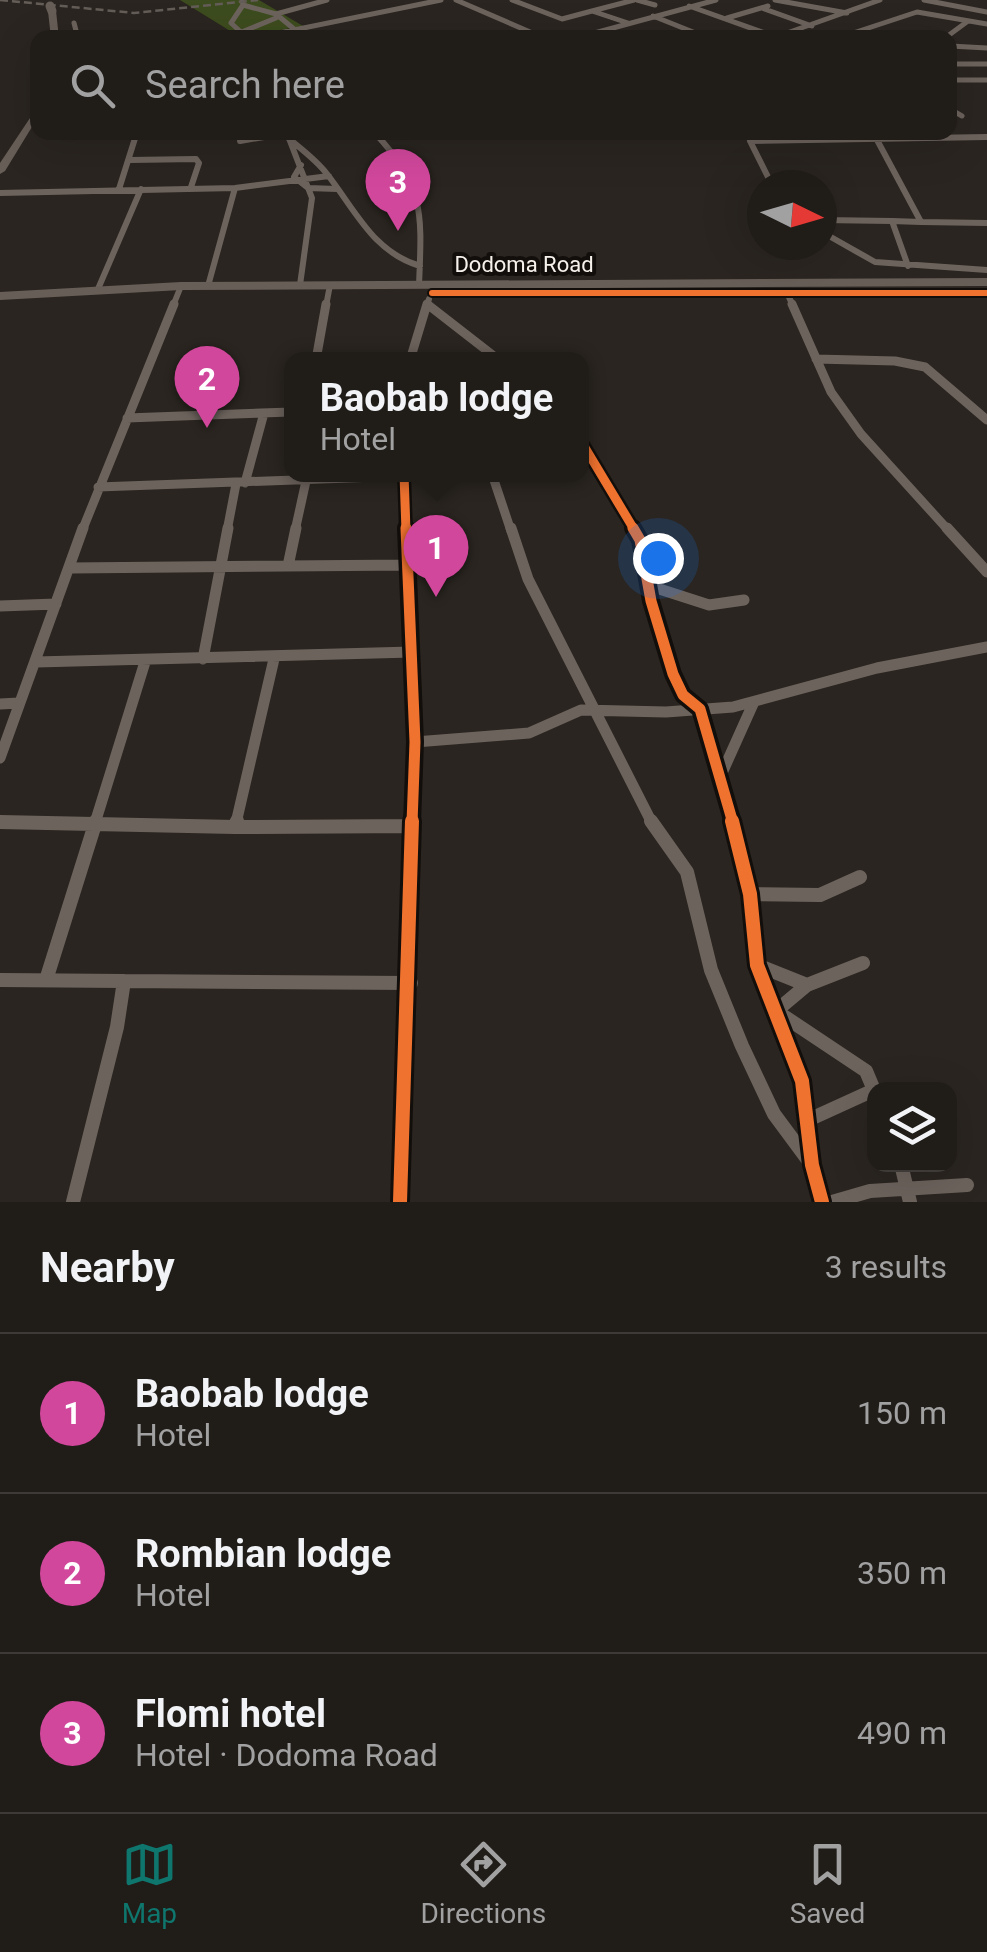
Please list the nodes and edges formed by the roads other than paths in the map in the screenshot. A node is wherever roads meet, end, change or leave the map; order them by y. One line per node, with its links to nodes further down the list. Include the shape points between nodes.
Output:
1 (326, 0): 21 (street)
2 (441, 0): 34 (street)
3 (456, 0): 14 (street)
4 (480, 0): 14 (street)
5 (512, 0): 18 (street, via 562,19)
6 (610, 0): 13 (street)
7 (636, 0): 13 (street); 15 (street)
8 (716, 0): 16 (street)
9 (774, 0): 17 (street); 20 (street)
10 (878, 0): 20 (street)
11 (924, 0): 19 (street)
12 (243, 2): 21 (street); 31 (street, via 231,20)
13 (618, 3): 18 (street)
14 (465, 4): 35 (street)
15 (654, 5)
16 (690, 6): 22 (street); 23 (street)
17 (762, 8): 23 (street); 29 (street)
18 (592, 11): 26 (street)
19 (987, 12)
20 (849, 14): 29 (street)
21 (276, 16): 28 (street); 34 (street)
22 (652, 16): 26 (street); 37 (street)
23 (726, 19): 38 (street)
24 (968, 21): 27 (street); 40 (street, via 917,12); 41 (street)
25 (74, 23): 30 (street)
26 (628, 24): 36 (street)
27 (987, 24)
28 (261, 25): 32 (street); 33 (street)
29 (813, 26): 39 (street)
30 (76, 30)
31 (238, 30)
32 (246, 30)
33 (262, 30)
34 (294, 30)
35 (525, 30)
36 (606, 30)
37 (688, 30)
38 (756, 30)
39 (799, 30)
40 (864, 30)
41 (956, 30)
42 (957, 46): 43 (street)
43 (987, 48)
44 (957, 64): 45 (street)
45 (987, 64)
46 (957, 80): 47 (street)
47 (987, 80)
48 (957, 111): 49 (street)
49 (962, 116)
50 (30, 123): 52 (highway)
51 (30, 131): 52 (street)
52 (25, 132): 66 (highway)
53 (957, 137): 54 (street)
54 (987, 137)
55 (135, 140): 64 (street)
56 (248, 140): 62 (street)
57 (288, 140): 65 (street)
58 (290, 140): 68 (street)
59 (381, 140): 83 (street, via 419,187)
60 (792, 140): 63 (street)
61 (877, 140): 80 (street)
62 (240, 141)
63 (750, 141): 67 (street)
64 (130, 160): 71 (street, via 196,159); 73 (street)
65 (300, 165): 69 (street); 70 (street)
66 (0, 170)
67 (764, 170)
68 (329, 176): 69 (street); 75 (street)
69 (306, 178): 70 (street); 76 (street)
70 (296, 181): 72 (street); 76 (street)
71 (192, 187): 72 (street); 74 (street)
72 (235, 188): 91 (street)
73 (119, 189): 74 (street); 77 (street)
74 (141, 189): 92 (street)
75 (336, 189): 76 (street); 83 (street, via 395,258)
76 (310, 190): 88 (street)
77 (0, 192)
78 (837, 220): 79 (street)
79 (892, 221): 80 (street); 84 (street)
80 (922, 222): 81 (street)
81 (987, 223)
82 (837, 240): 84 (street, via 876,262)
83 (420, 266): 87 (street)
84 (908, 266): 85 (street)
85 (987, 270)
86 (987, 282): 93 (highway, Dodoma Road)
87 (419, 284): 89 (highway, Dodoma Road); 93 (highway, Dodoma Road)
88 (300, 285): 89 (highway, Dodoma Road); 91 (highway, Dodoma Road)
89 (330, 285): 99 (street)
90 (182, 286): 91 (highway, Dodoma Road); 92 (highway, Dodoma Road); 106 (street)
91 (208, 286)
92 (98, 289): 94 (highway, Dodoma Road)
93 (434, 289): 96 (street); 97 (street)
94 (0, 293)
95 (987, 294): 96 (street)
96 (788, 295): 103 (street)
97 (427, 304): 98 (street); 100 (street)
98 (483, 346): 101 (street); 102 (street)
99 (317, 352)
100 (412, 352)
101 (485, 352)
102 (490, 352)
103 (816, 359): 107 (street, via 912,362); 119 (street, via 862,434)
104 (284, 412): 105 (street)
105 (264, 413): 106 (street); 113 (street)
106 (127, 418): 114 (street)
107 (987, 420)
108 (589, 454): 120 (street, via 636,529)
109 (284, 482): 113 (street)
110 (306, 482): 116 (street)
111 (404, 482): 115 (street)
112 (495, 482): 133 (street, via 528,579)
113 (241, 483): 114 (street); 118 (street)
114 (98, 488): 117 (street)
115 (409, 565): 116 (street); 125 (street)
116 (288, 566): 118 (street)
117 (70, 568): 118 (street); 122 (street)
118 (222, 568): 126 (street)
119 (987, 572)
120 (650, 586): 121 (street, via 709,605); 134 (street, via 676,682)
121 (744, 600)
122 (56, 604): 123 (street); 128 (street)
123 (0, 606)
124 (987, 646): 132 (street, via 877,668)
125 (412, 652): 127 (street); 135 (street)
126 (203, 659): 127 (street); 129 (street)
127 (274, 660): 141 (street)
128 (36, 662): 129 (street); 130 (street)
129 (145, 662): 139 (street)
130 (19, 703): 131 (street); 136 (street)
131 (0, 704)
132 (753, 704): 134 (street); 137 (street)
133 (592, 710): 134 (street); 135 (street, via 530,732); 155 (street, via 661,840 686,872 711,970 742,1046 774,1114)
134 (700, 710): 137 (street)
135 (415, 742): 140 (street)
136 (0, 758)
137 (722, 774): 143 (street)
138 (0, 822): 139 (street)
139 (94, 826): 141 (street); 147 (street)
140 (412, 826): 141 (street); 149 (street)
141 (235, 827)
142 (860, 877): 143 (street, via 820,895)
143 (750, 894): 145 (street)
144 (863, 963): 150 (street)
145 (757, 965): 150 (street); 151 (street)
146 (0, 980): 147 (street)
147 (46, 980): 148 (street)
148 (124, 980): 149 (street); 158 (street)
149 (410, 983): 159 (street)
150 (807, 985): 151 (street)
151 (776, 1011): 152 (street, via 866,1071); 154 (street, via 802,1081)
152 (871, 1082)
153 (867, 1093): 154 (street)
154 (806, 1122): 155 (street)
155 (812, 1165): 160 (street)
156 (968, 1185): 157 (street)
157 (908, 1195): 161 (street)
158 (73, 1202)
159 (400, 1202)
160 (822, 1202)
161 (832, 1202)

